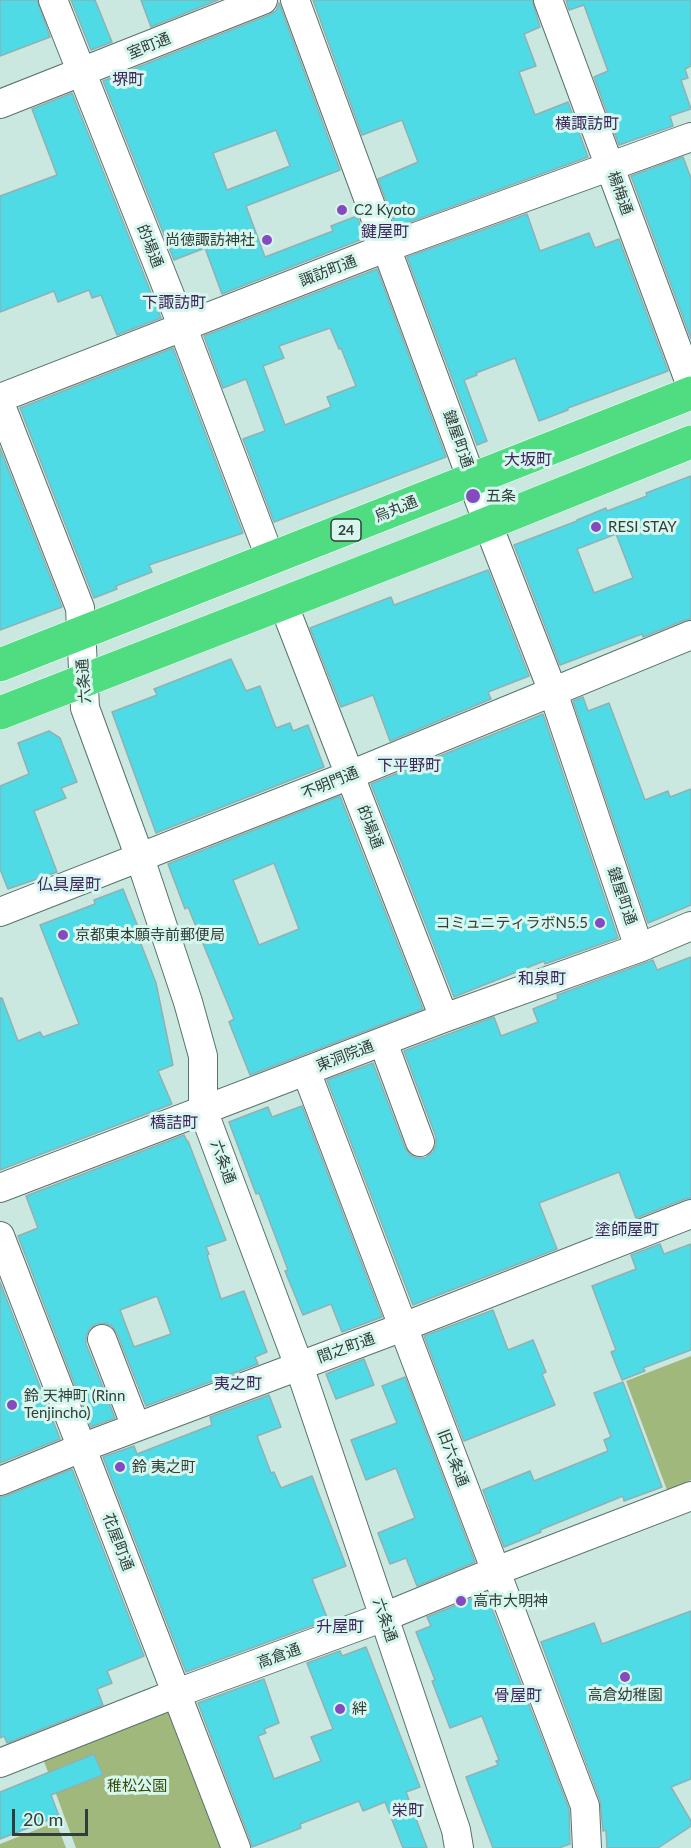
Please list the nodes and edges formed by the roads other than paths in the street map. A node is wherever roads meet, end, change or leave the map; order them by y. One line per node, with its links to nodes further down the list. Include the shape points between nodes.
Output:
1 (53, 0): 5 (street, 的場通)
2 (263, 0): 5 (street, 室町通)
3 (295, 0): 9 (street, 鍵屋町通)
4 (548, 0): 8 (street, 楊梅通)
5 (81, 74): 6 (street, 室町通); 10 (street, 的場通)
6 (0, 104)
7 (691, 137): 8 (street, 諏訪町通)
8 (610, 166): 9 (street, 諏訪町通); 11 (street, 楊梅通)
9 (388, 247): 10 (street, 諏訪町通); 16 (street, 鍵屋町通)
10 (183, 328): 13 (street, 諏訪町通); 18 (street, 的場通)
11 (691, 386)
12 (691, 393): 16 (highway, 烏丸通 / 24)
13 (0, 398)
14 (0, 403): 20 (street, 六条通, via 80,608)
15 (691, 442): 17 (highway)
16 (472, 479): 17 (street, 鍵屋町通); 18 (highway, 烏丸通 / 24)
17 (488, 523): 19 (highway); 24 (street, 鍵屋町通)
18 (271, 560): 20 (highway, 烏丸通 / 24)
19 (283, 603): 23 (highway); 26 (street, 的場通)
20 (81, 634): 22 (highway, 烏丸通 / 24); 23 (street, 六条通)
21 (691, 635): 24 (street, 不明門通)
22 (0, 665)
23 (84, 681): 25 (highway); 27 (street, 六条通, via 85,708)
24 (553, 692): 26 (street, 不明門通); 30 (street, 鍵屋町通)
25 (0, 713)
26 (350, 775): 27 (street, 不明門通); 31 (street, 的場通)
27 (140, 858): 28 (street, 不明門通); 34 (street, 六条通, via 203,1056)
28 (0, 912)
29 (691, 926): 30 (street, 東洞院通)
30 (639, 948): 31 (street, 東洞院通)
31 (444, 1018): 32 (street, 東洞院通)
32 (383, 1042): 33 (street, 東洞院通); 35 (street)
33 (306, 1071): 34 (street, 東洞院通); 39 (street, 旧六条通)
34 (203, 1110): 36 (street, 東洞院通); 41 (street, 六条通)
35 (420, 1142)
36 (0, 1188)
37 (691, 1214): 39 (street, 間之町通)
38 (0, 1236): 43 (street, 花屋町通)
39 (403, 1327): 41 (street, 間之町通); 46 (street, 旧六条通)
40 (102, 1339): 42 (street)
41 (298, 1366): 42 (street, 間之町通); 47 (street, 六条通)
42 (136, 1427): 43 (street, 間之町通)
43 (81, 1448): 44 (street, 間之町通); 48 (street, 花屋町通)
44 (0, 1480)
45 (691, 1496): 46 (street, 高倉通)
46 (496, 1571): 47 (street, 高倉通); 52 (street, 旧六条通, via 585,1806)
47 (384, 1617): 48 (street, 高倉通); 51 (street, 六条通)
48 (177, 1693): 49 (street, 高倉通); 50 (street, 花屋町通)
49 (0, 1762)
50 (236, 1848)
51 (459, 1848)
52 (587, 1848)

